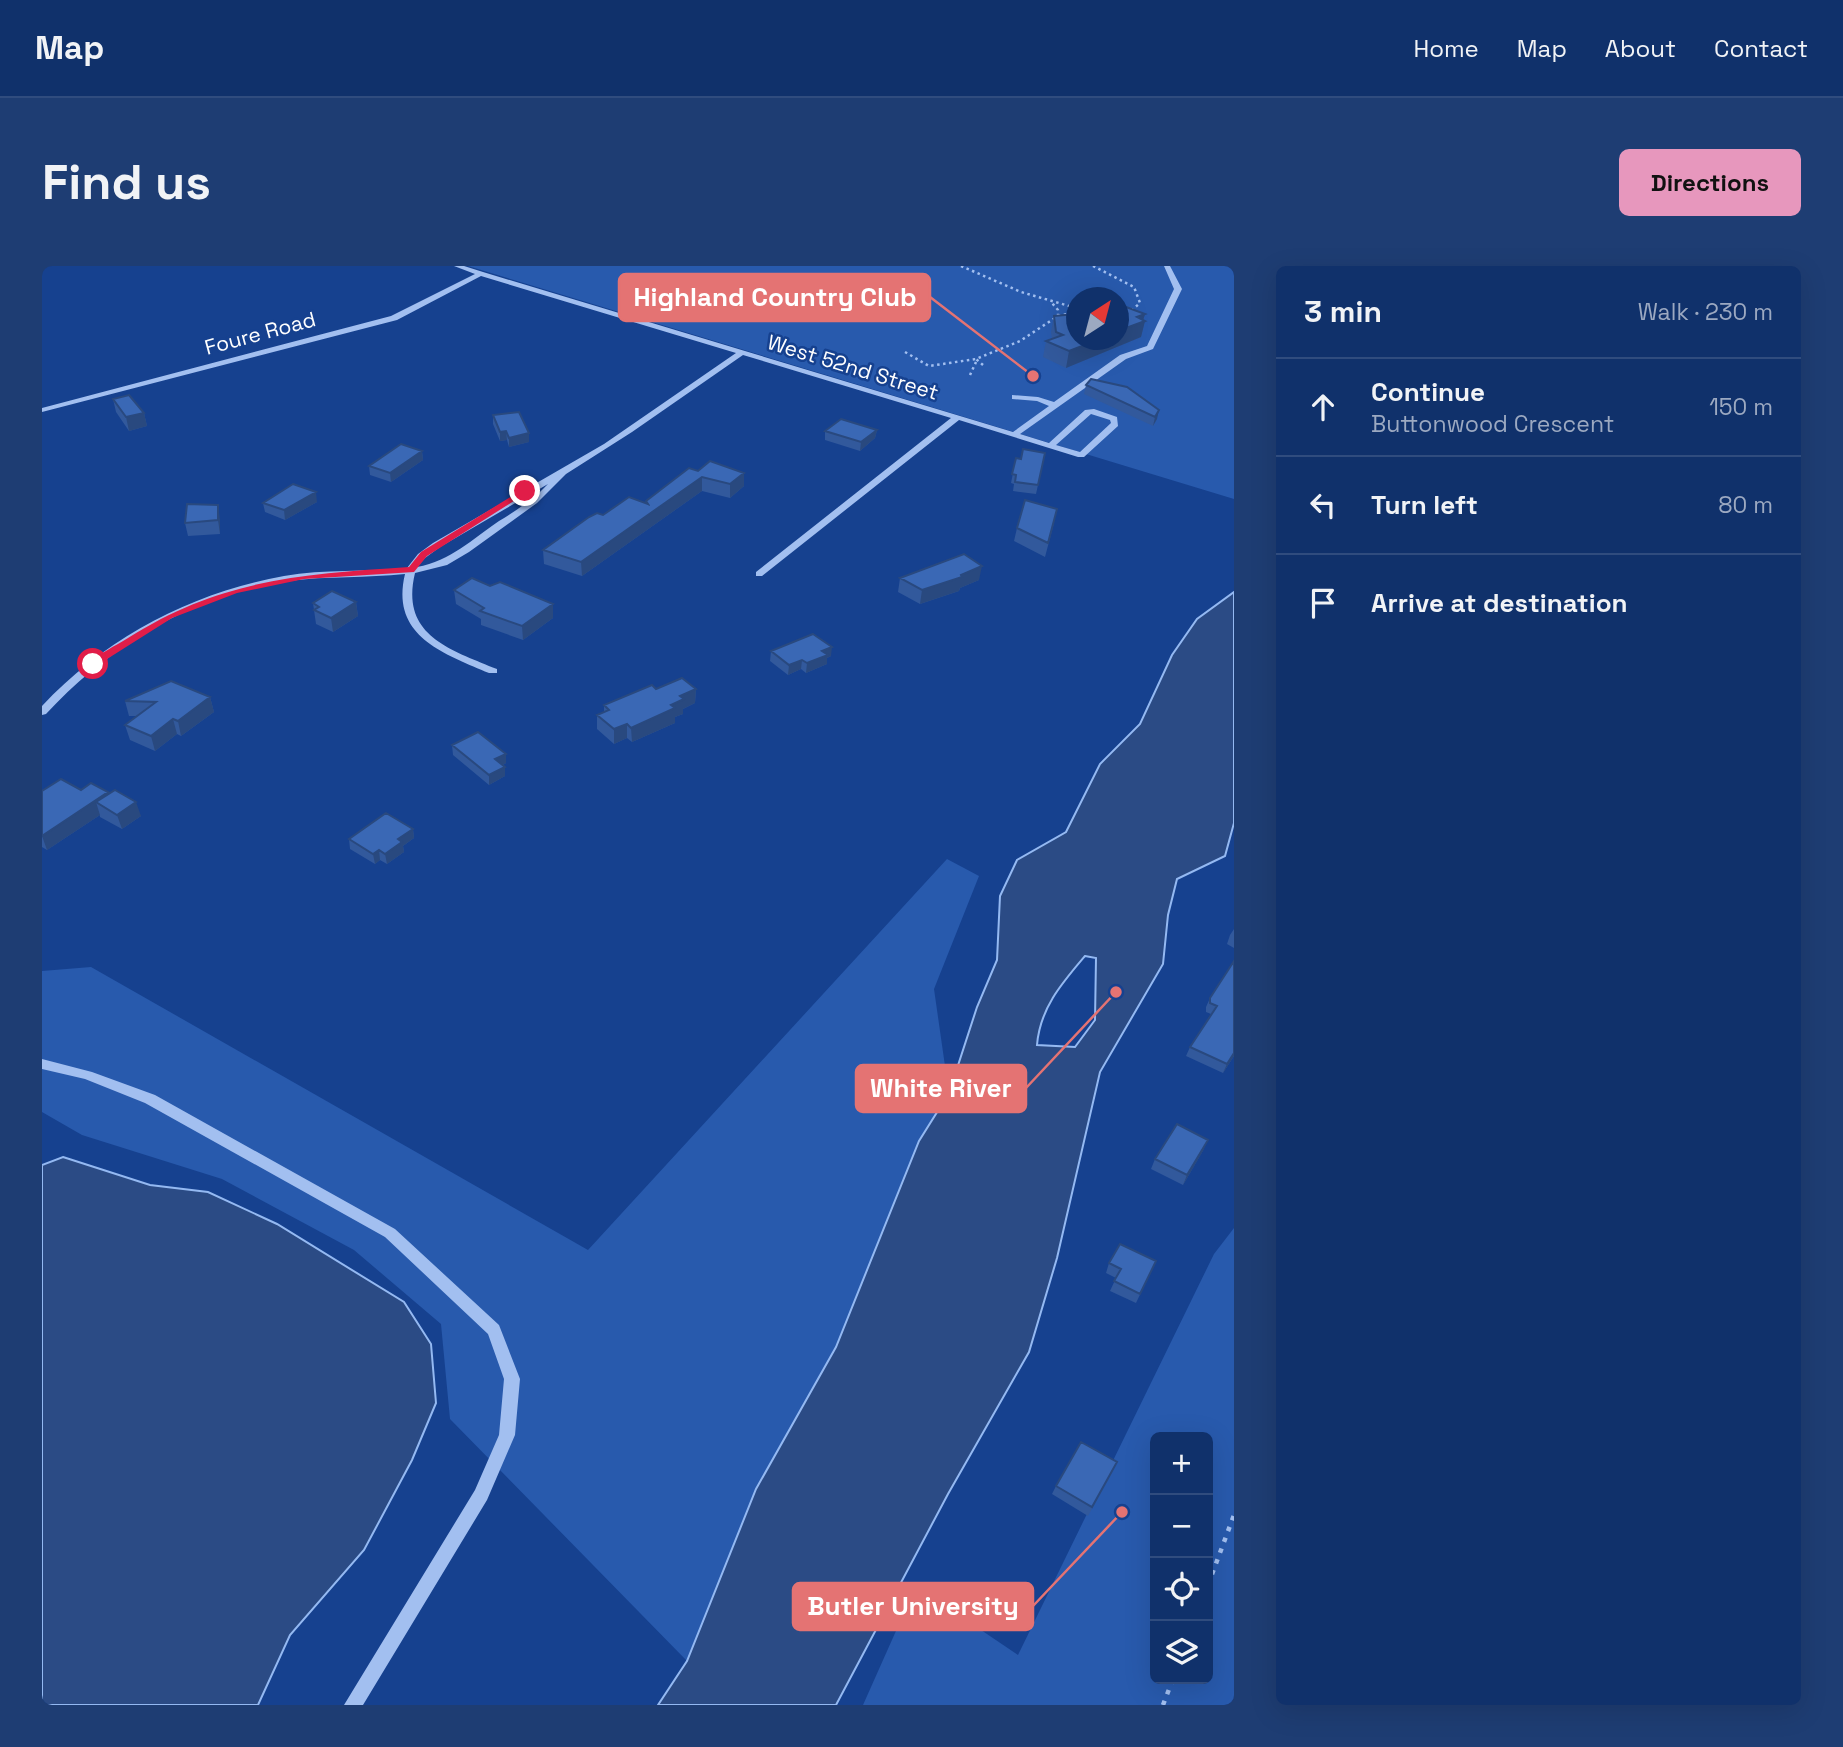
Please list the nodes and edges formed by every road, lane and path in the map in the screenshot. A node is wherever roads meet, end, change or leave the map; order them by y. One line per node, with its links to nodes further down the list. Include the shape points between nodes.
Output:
1 (457, 266): 5 (street, West 52nd Street)
2 (961, 266): 6 (path)
3 (1093, 266): 8 (path, via 1135,287 1140,303)
4 (1167, 266): 19 (street, via 1178,289 1150,347 1123,357)
5 (481, 273): 11 (street, West 52nd Street); 20 (street, Foure Road, via 394,318)
6 (1051, 302): 7 (path); 10 (path)
7 (1066, 307)
8 (1130, 312)
9 (1066, 313): 10 (path)
10 (1058, 316): 13 (path, via 1046,327)
11 (742, 352): 21 (street, West 52nd Street); 24 (street)
12 (905, 352): 13 (path, via 929,366)
13 (976, 361): 14 (path); 15 (path)
14 (983, 365)
15 (970, 375)
16 (1032, 389): 18 (street)
17 (1015, 397): 18 (street)
18 (1038, 399): 19 (street)
19 (1054, 405): 22 (street)
20 (42, 410)
21 (958, 417): 22 (street, West 52nd Street); 26 (street, West 52nd Street)
22 (1015, 434): 23 (street, West 52nd Street)
23 (1051, 445): 23 (street, West 52nd Street, via 1088,412 1114,419 1115,424 1081,455)
24 (562, 473): 25 (street, via 424,554); 25 (street, via 546,494 443,564)
25 (411, 570): 27 (street, via 407,604 416,627 440,648); 28 (street, via 304,576 200,603 102,657)
26 (759, 574)
27 (493, 671)
28 (42, 712)
29 (42, 1064): 33 (street, via 150,1099 390,1233 494,1330 512,1379 507,1435 481,1494)
30 (1234, 1515): 31 (path)
31 (1213, 1572)
32 (1171, 1684): 34 (path)
33 (352, 1705)
34 (1163, 1705)

